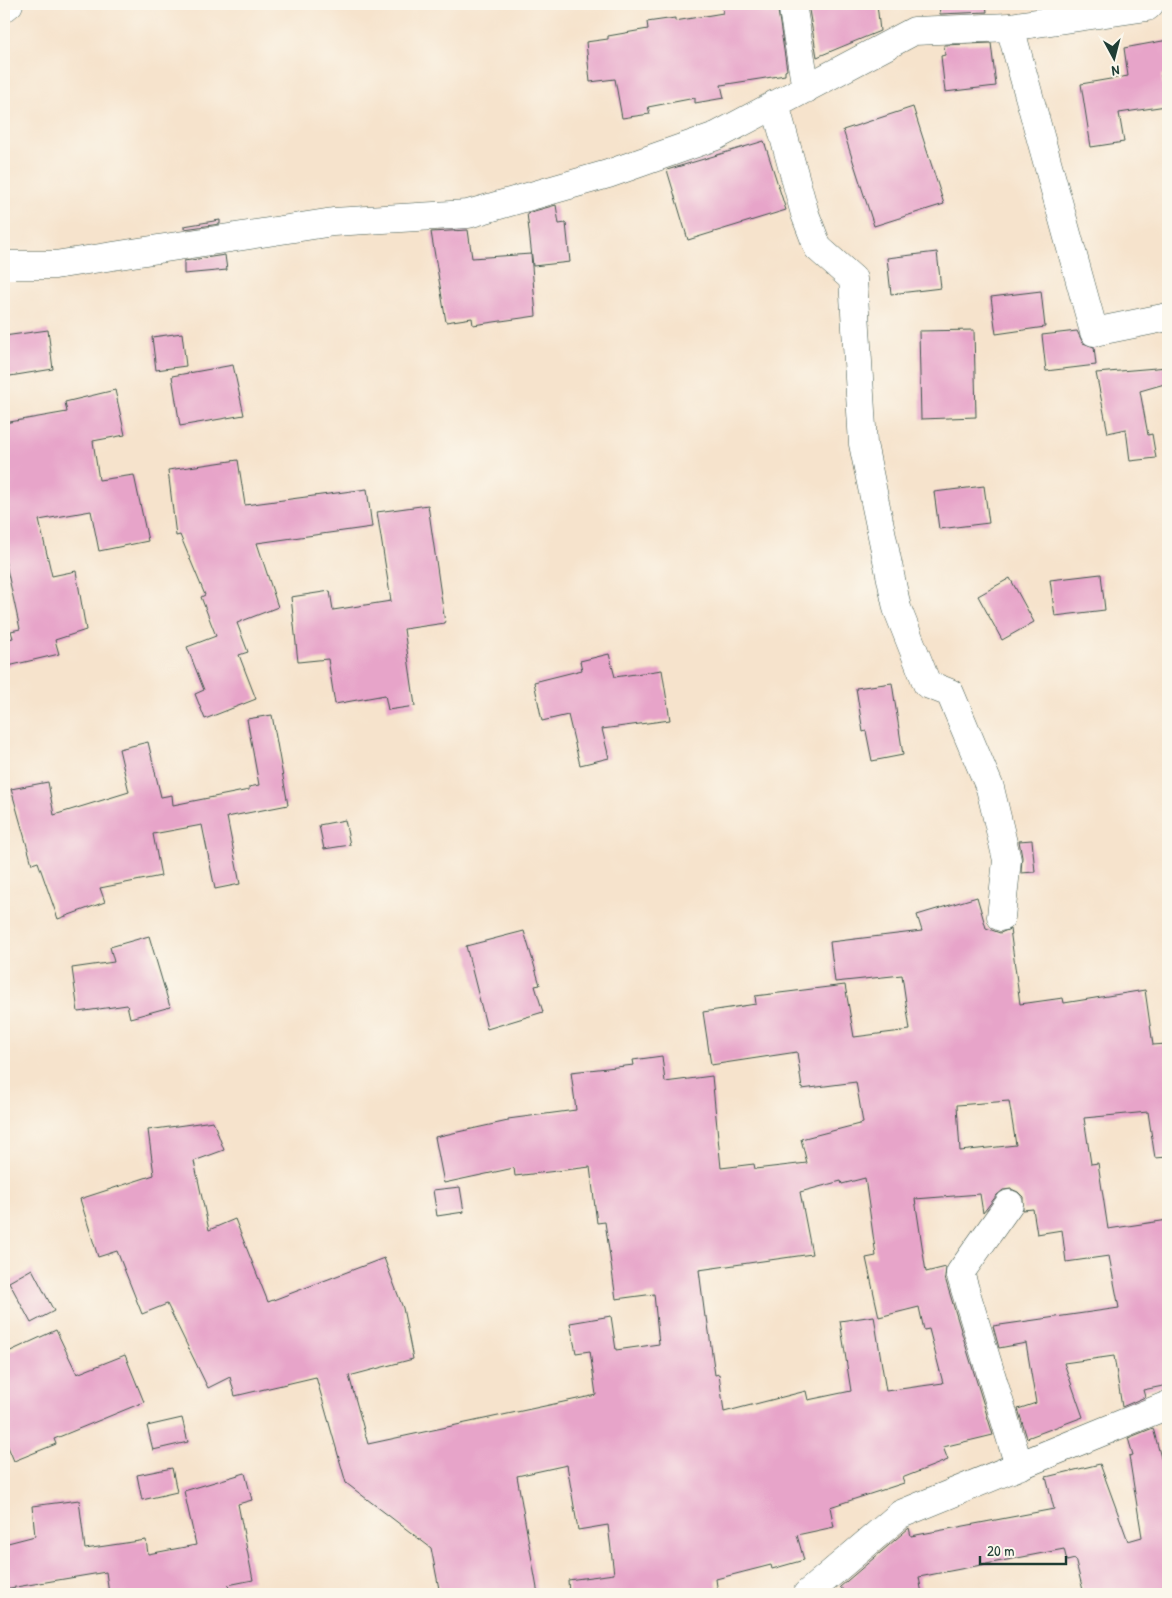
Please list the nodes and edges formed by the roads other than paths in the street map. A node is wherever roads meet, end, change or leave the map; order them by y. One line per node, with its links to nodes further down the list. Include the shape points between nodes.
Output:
1 (9, 4): 4 (street)
2 (792, 4): 6 (street)
3 (1150, 4): 5 (street)
4 (4, 8)
5 (1010, 27): 6 (street, via 914,31); 9 (street, via 1094,332)
6 (806, 89): 7 (street)
7 (776, 104): 8 (street, via 716,136 608,174 468,214 333,222 55,265); 10 (street, via 805,214 818,248 853,280 863,444 897,608 927,684 950,693 990,788 1007,860)
8 (4, 265)
9 (1168, 317)
10 (1002, 917)
11 (1009, 1204): 13 (street, via 960,1273)
12 (1168, 1406): 13 (street)
13 (1019, 1466): 14 (street, via 902,1514)
14 (807, 1594)

